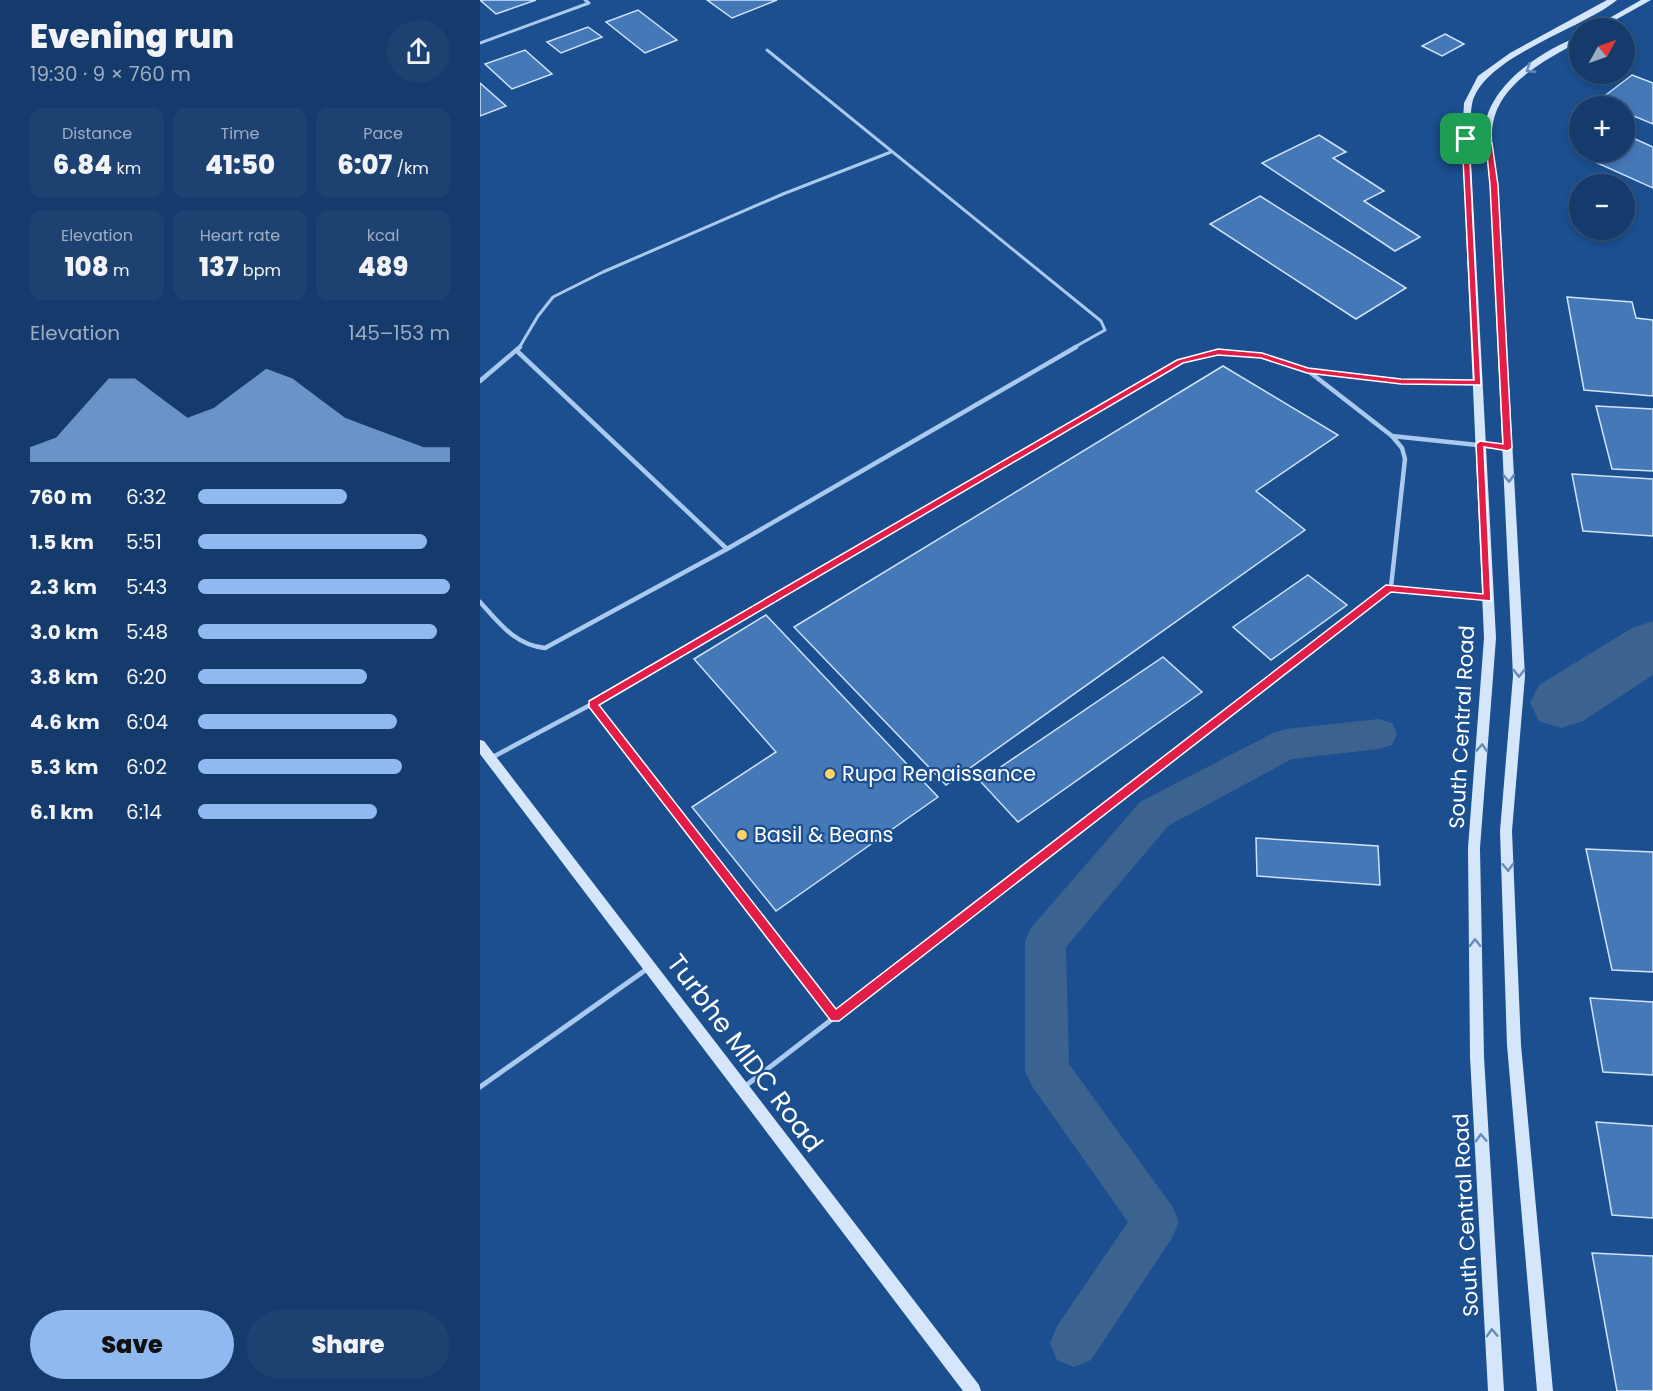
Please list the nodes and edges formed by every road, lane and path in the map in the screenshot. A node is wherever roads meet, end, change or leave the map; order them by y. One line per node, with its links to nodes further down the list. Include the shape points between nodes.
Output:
1 (585, 0): 5 (lane, via 589,3)
2 (1613, 0): 8 (street, South Central Road, via 1513,55 1482,78 1468,103)
3 (1647, 0): 4 (street)
4 (1614, 18)
5 (480, 43)
6 (1569, 45): 9 (street, one-way to 9, via 1515,78 1494,103)
7 (767, 50): 10 (lane)
8 (1466, 139): 9 (street); 14 (street, South Central Road)
9 (1489, 143): 17 (street)
10 (891, 152): 11 (lane, via 577,284 554,297); 18 (lane, via 1101,321 1105,330)
11 (517, 351): 13 (lane); 18 (lane)
12 (1307, 370): 14 (lane, via 1401,381); 15 (lane); 22 (lane, via 1262,356 1218,352 1180,362)
13 (480, 381)
14 (1478, 383): 16 (street, South Central Road)
15 (1392, 436): 16 (lane); 19 (lane, via 1405,459)
16 (1480, 444): 17 (lane); 20 (street, South Central Road)
17 (1508, 448): 31 (street, one-way to 31, via 1519,676 1506,831 1514,1045)
18 (727, 549): 21 (lane, via 545,648 529,646 514,638)
19 (1389, 588): 20 (lane); 26 (lane)
20 (1487, 598): 30 (street, South Central Road, one-way to 20, via 1476,1057 1474,848 1490,638)
21 (480, 602)
22 (592, 704): 24 (lane); 26 (lane)
23 (480, 745): 24 (street, Turbhe MIDC Road)
24 (490, 758): 25 (street, Turbhe MIDC Road)
25 (649, 967): 27 (lane); 28 (street, Turbhe MIDC Road)
26 (835, 1017): 28 (lane)
27 (480, 1087)
28 (742, 1089): 29 (street, Turbhe MIDC Road)
29 (972, 1391)
30 (1496, 1391)
31 (1545, 1391)

